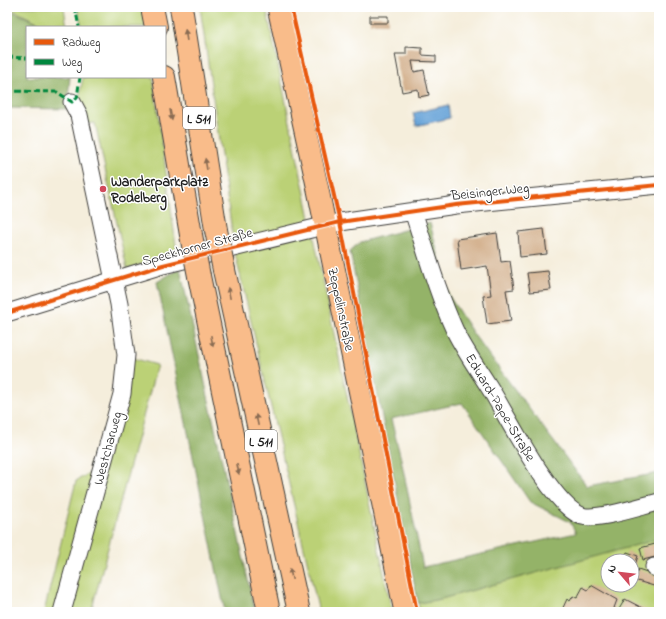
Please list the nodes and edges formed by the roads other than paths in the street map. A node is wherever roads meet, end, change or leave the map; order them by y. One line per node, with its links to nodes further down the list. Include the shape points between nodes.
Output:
1 (152, 7): 4 (highway)
2 (181, 7): 15 (highway, L 511, one-way to 2, bridge, via 216,230)
3 (278, 7): 9 (main road, Zeppelinstraße)
4 (156, 26)
5 (164, 78): 14 (highway, L 511, one-way to 14, bridge, via 198,276)
6 (72, 102): 10 (street, Westcharweg, via 79,115)
7 (659, 185): 8 (street, Beisinger Weg)
8 (413, 211): 9 (street, Beisinger Weg); 12 (street, Eduard-Pape-Straße, via 442,301 456,332 542,475 565,504 574,513 595,517)
9 (325, 225): 10 (street, Speckhorner Straße, via 163,265); 16 (main road, Zeppelinstraße)
10 (113, 281): 11 (street, Speckhorner Straße); 13 (street, Westcharweg, via 126,355 122,394)
11 (7, 314)
12 (659, 502)
13 (62, 612)
14 (270, 612)
15 (299, 612)
16 (405, 612)

